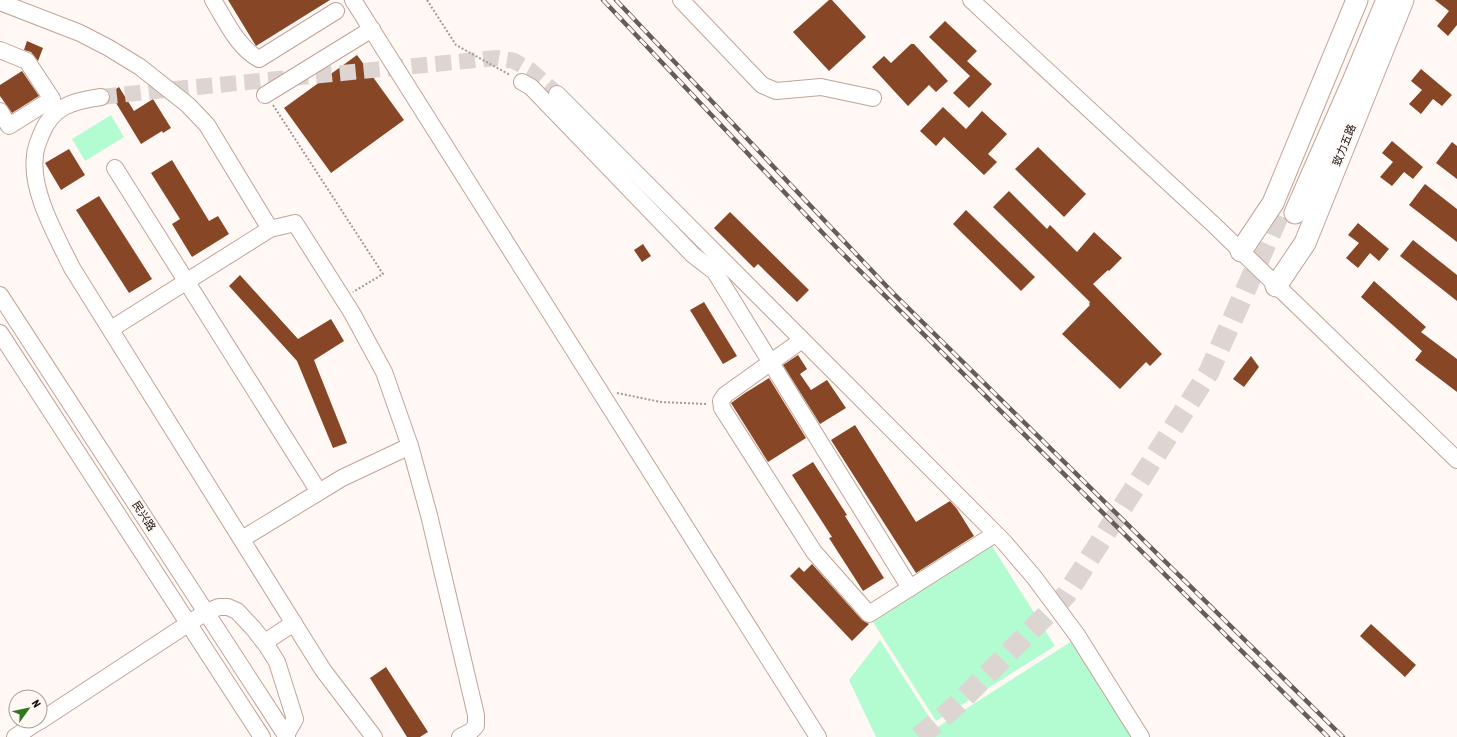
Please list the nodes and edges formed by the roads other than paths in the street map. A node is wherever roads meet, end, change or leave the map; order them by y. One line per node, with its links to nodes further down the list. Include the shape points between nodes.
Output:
1 (212, 0): 10 (street, via 242,47 259,59)
2 (353, 0): 11 (street)
3 (681, 0): 17 (street, via 762,85 776,91 821,87)
4 (971, 0): 22 (street)
5 (1356, 0): 20 (main road, 致力五路)
6 (1372, 0): 20 (main road)
7 (1387, 0): 20 (main road, via 1354,79)
8 (1403, 0): 20 (main road, 致力五路)
9 (0, 2): 21 (street, via 80,33 109,48 140,67 188,105 207,125)
10 (336, 11)
11 (372, 29): 15 (street); 48 (street)
12 (0, 50): 18 (street, via 27,61 52,99 9,126)
13 (522, 82): 23 (street, via 531,87 694,255)
14 (557, 94): 23 (street)
15 (265, 95)
16 (101, 97): 27 (street, via 72,103 59,110 47,122 34,156 34,171 39,196 50,223 72,268)
17 (873, 98)
18 (0, 111)
19 (116, 168): 24 (street)
20 (1291, 212): 22 (main road, 致力五路); 25 (main road, 致力五路, via 1304,243)
21 (270, 229): 24 (street); 31 (street, via 296,223 384,372)
22 (1241, 251): 25 (street)
23 (719, 267): 29 (street); 30 (street)
24 (187, 281): 27 (street); 33 (street)
25 (1276, 286): 32 (street)
26 (0, 296): 37 (street, 民兴路)
27 (111, 329): 35 (street)
28 (0, 333): 39 (street, 民兴路)
29 (802, 340): 30 (street); 34 (street)
30 (772, 363): 36 (street); 36 (street, via 725,396 721,402 722,408 814,552 869,614)
31 (410, 446): 33 (street, via 342,478); 47 (street, via 429,515 476,715 476,726)
32 (1457, 460)
33 (319, 492): 35 (street)
34 (995, 534): 36 (street); 49 (street, via 1034,577 1077,635)
35 (242, 539): 38 (street)
36 (910, 588)
37 (206, 612): 39 (street); 40 (street, via 228,607 237,611); 43 (street, 民兴路)
38 (294, 622): 40 (street); 46 (street, via 323,670)
39 (188, 623): 41 (street); 45 (street, 民兴路)
40 (265, 642): 43 (street, via 277,662 296,719)
41 (48, 716)
42 (28, 729): 44 (street)
43 (286, 736)
44 (15, 737)
45 (262, 737)
46 (374, 737)
47 (460, 737)
48 (818, 737)
49 (1141, 737)

